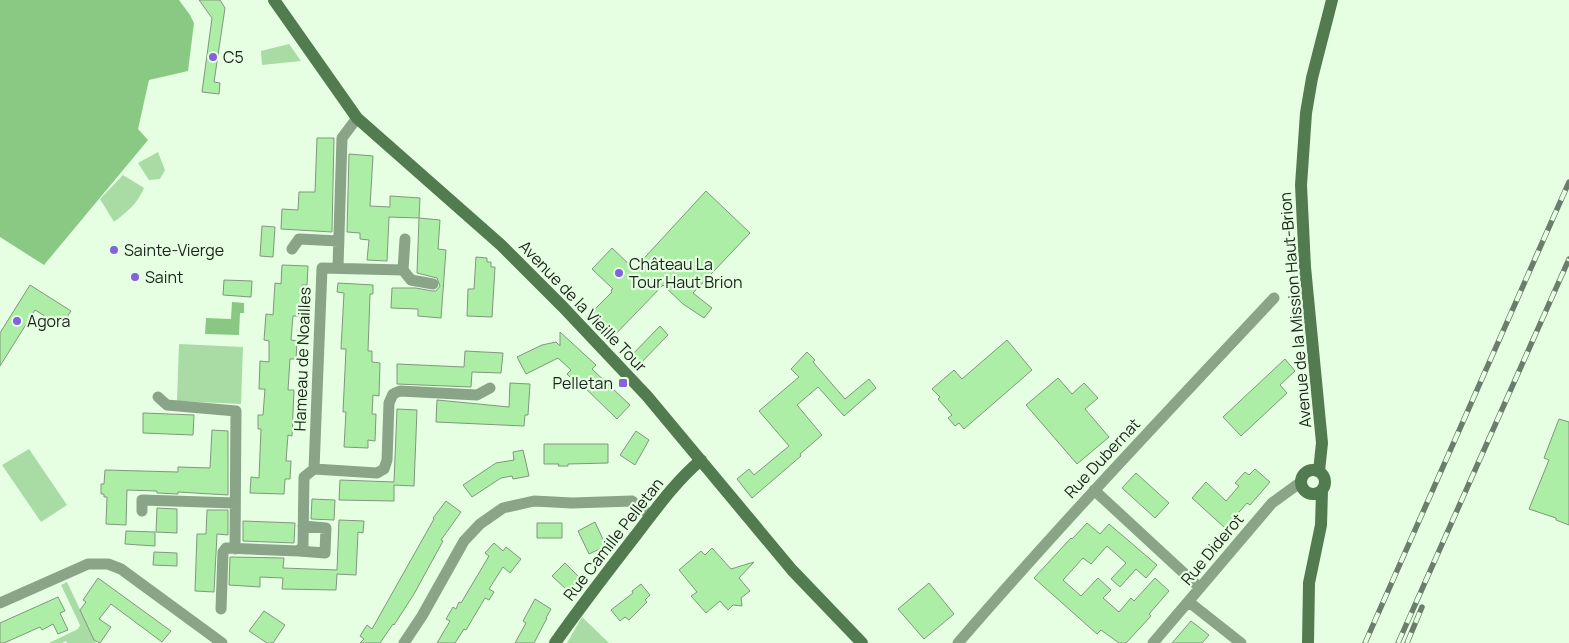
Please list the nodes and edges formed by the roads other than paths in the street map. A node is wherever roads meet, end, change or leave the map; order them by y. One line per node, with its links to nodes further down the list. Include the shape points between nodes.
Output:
1 (274, 0): 3 (street, Avenue de la Vieille Tour)
2 (1332, 0): 15 (street, Avenue de la Mission Haut-Brion, via 1306,113 1301,185 1305,267 1322,444)
3 (357, 118): 5 (street, via 342,138); 13 (street, Avenue de la Vieille Tour, via 502,245 647,396)
4 (405, 239): 8 (street)
5 (339, 241): 6 (street, via 299,239); 7 (street)
6 (292, 249)
7 (338, 267): 8 (street); 14 (street, Hameau de Noailles, via 322,268)
8 (403, 270): 9 (street, via 411,280)
9 (433, 284)
10 (1274, 298): 17 (street, Rue Dubernat)
11 (490, 388): 14 (street, via 477,395 400,391 393,394 389,403 384,469 377,473)
12 (158, 397): 19 (street, via 166,405 236,411)
13 (701, 460): 21 (street, Rue Camille Pelletan); 32 (street, Avenue de la Vieille Tour, via 792,570)
14 (314, 469): 22 (street, Hameau de Noailles, via 304,477)
15 (1319, 471): 16 (street, via 1307,471); 18 (street, Avenue de la Mission Haut-Brion, via 1326,483)
16 (1301, 482): 18 (street, via 1306,492 1314,495); 25 (street, Rue Diderot, via 1272,503)
17 (1094, 490): 25 (street); 33 (street, Rue Dubernat)
18 (1322, 492): 36 (street, Avenue de la Mission Haut-Brion, via 1321,525 1309,583)
19 (235, 503): 20 (street, via 142,500); 23 (street)
20 (142, 511)
21 (651, 516): 30 (street, via 632,501 534,501 503,508 480,524 464,541); 31 (street, Rue Camille Pelletan)
22 (303, 526): 24 (street, Hameau de Noailles, via 303,546); 24 (street, via 326,528 325,553)
23 (235, 549): 24 (street); 28 (street, via 226,548 223,552)
24 (299, 551)
25 (1200, 588): 26 (street, Rue Diderot)
26 (1189, 602): 34 (street, Rue Diderot); 35 (street)
27 (0, 603): 29 (street, via 88,564 108,564 121,569)
28 (221, 609)
29 (222, 643)
30 (404, 643)
31 (555, 643)
32 (862, 643)
33 (958, 643)
34 (1153, 643)
35 (1241, 643)
36 (1308, 643)

